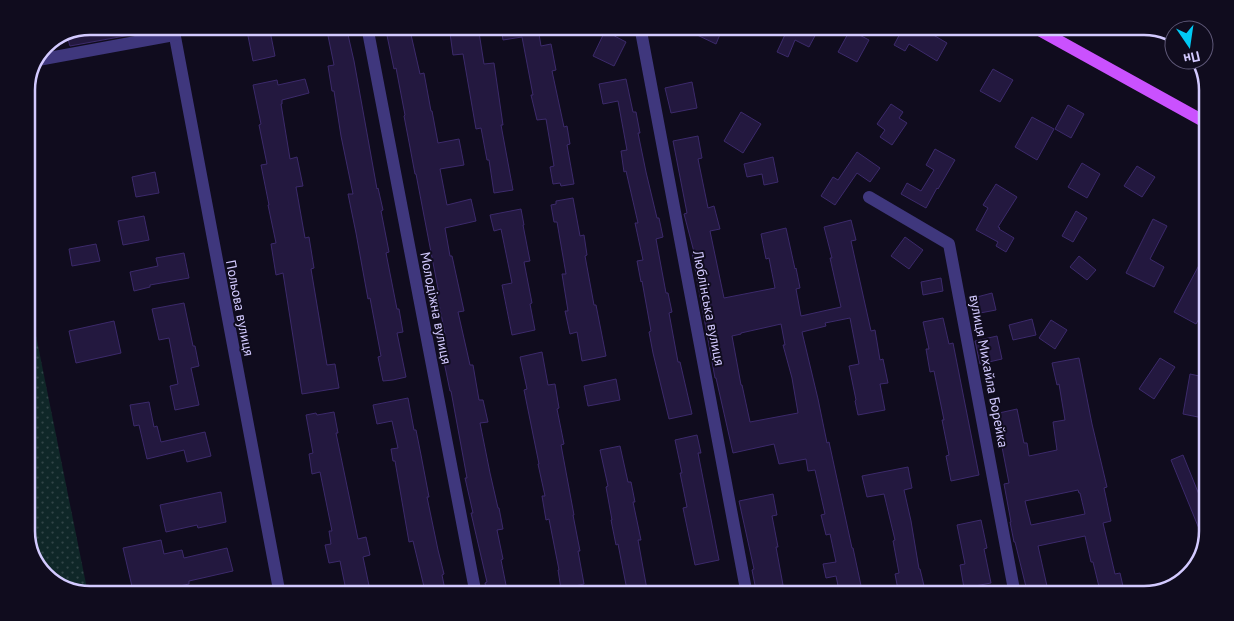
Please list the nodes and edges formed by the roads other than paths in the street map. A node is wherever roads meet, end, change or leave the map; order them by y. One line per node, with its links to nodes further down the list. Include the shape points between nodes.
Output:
1 (154, 35): 6 (street)
2 (174, 35): 9 (street, Польова вулиця)
3 (369, 35): 10 (street, Молодіжна вулиця)
4 (641, 35): 11 (street, Люблінська вулиця)
5 (1048, 35): 7 (main road)
6 (44, 59)
7 (1199, 119)
8 (869, 197): 12 (street, вулиця Михайла Борейка, via 949,244)
9 (278, 586)
10 (474, 586)
11 (745, 586)
12 (1014, 586)

